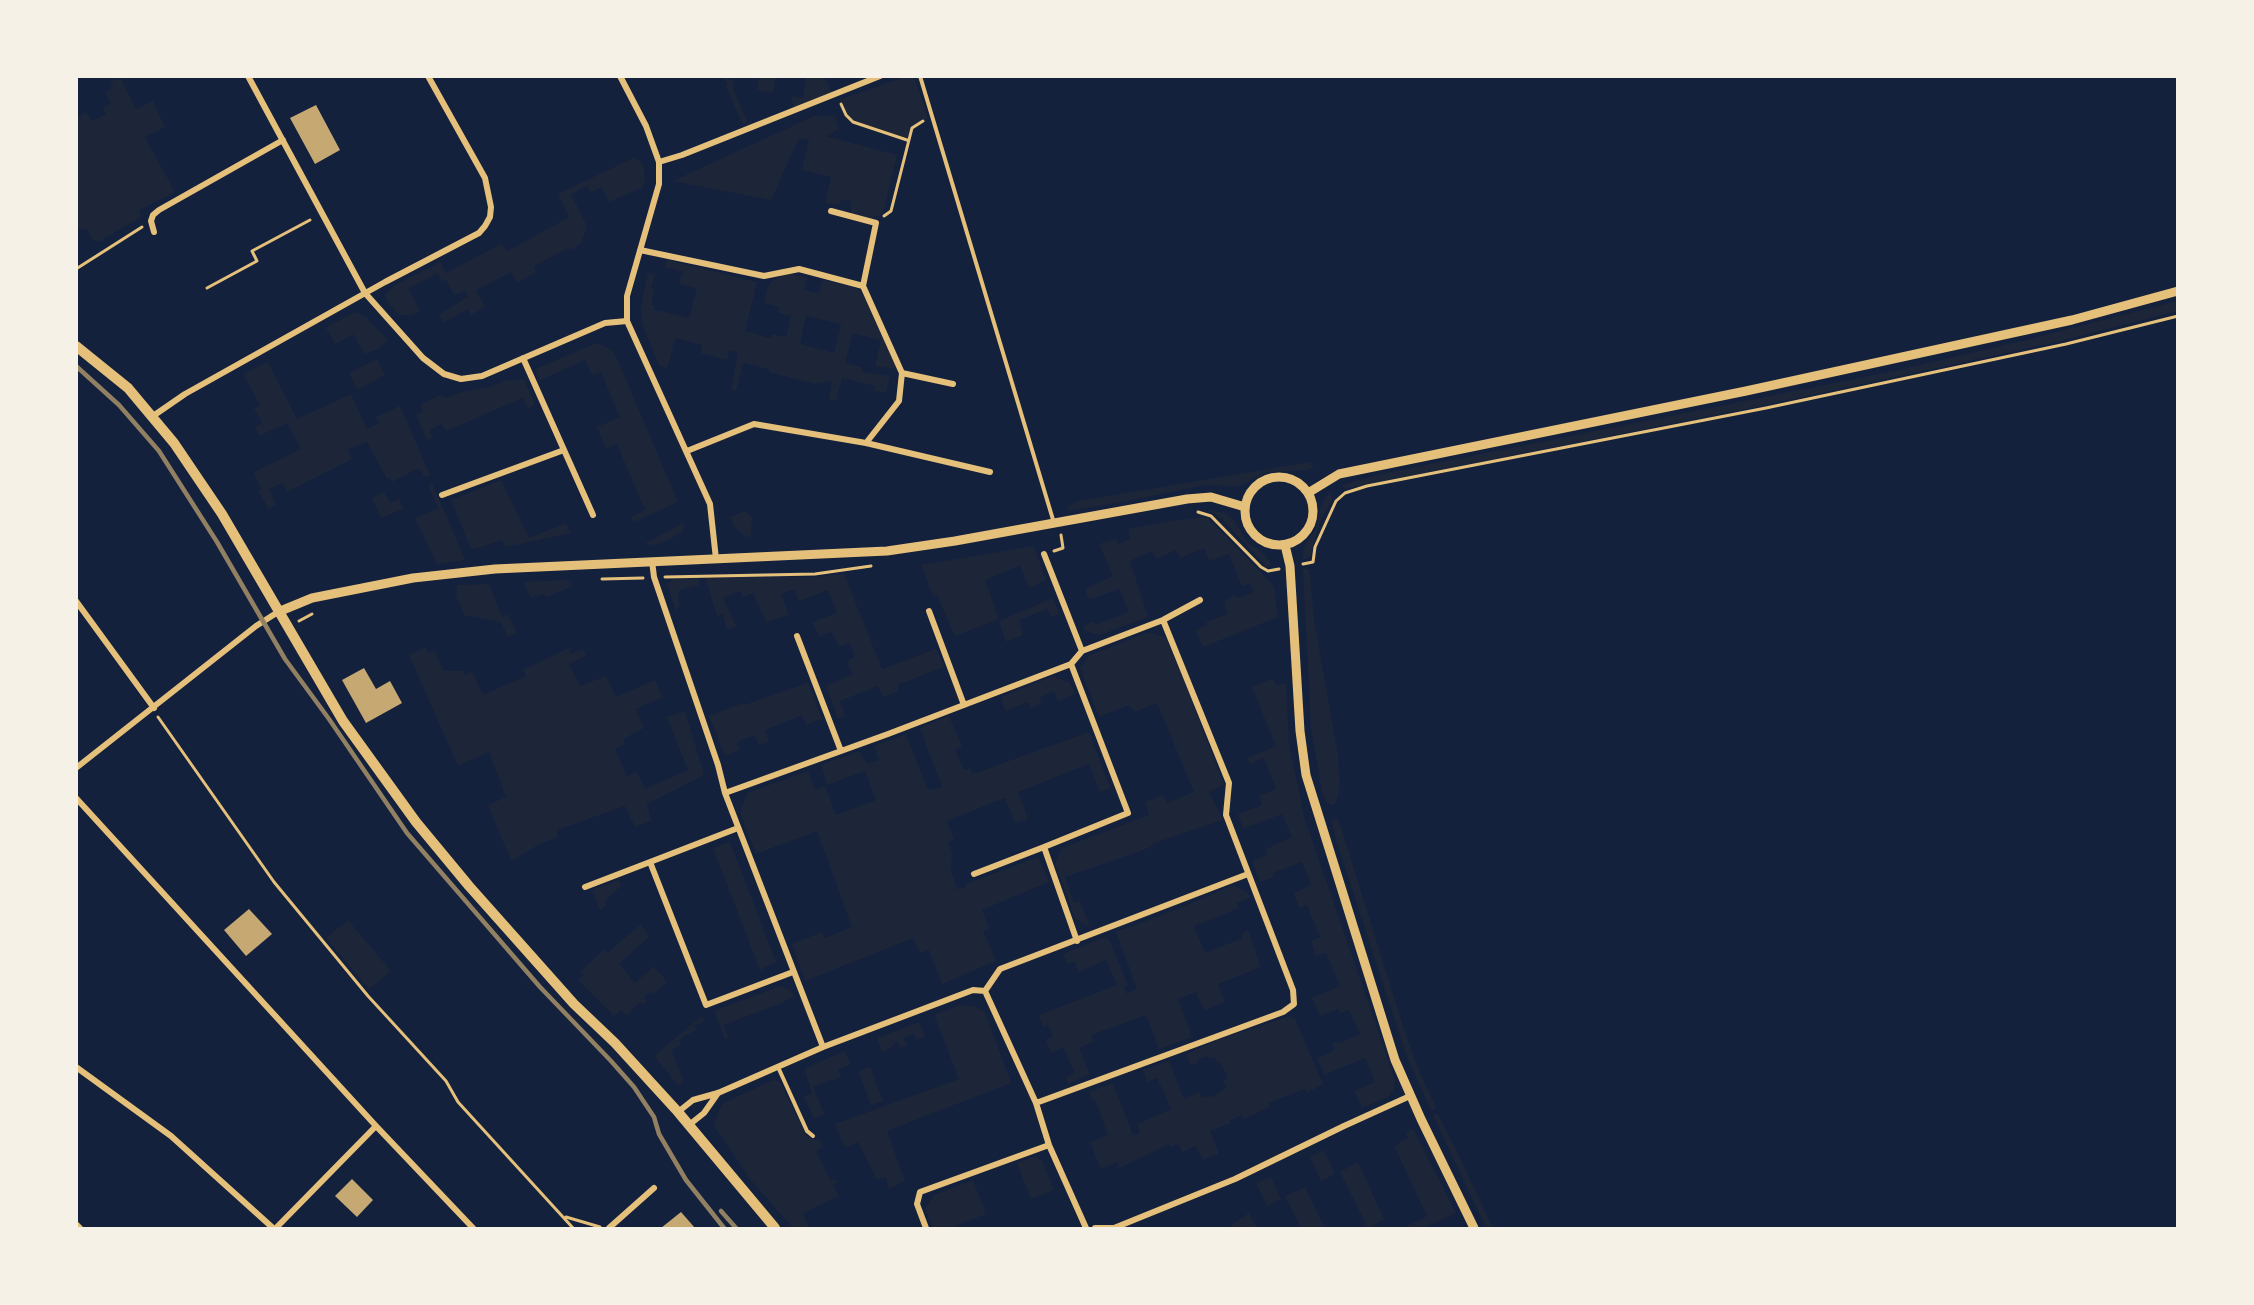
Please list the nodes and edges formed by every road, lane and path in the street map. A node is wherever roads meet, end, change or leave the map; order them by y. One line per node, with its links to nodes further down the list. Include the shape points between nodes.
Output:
1 (248, 76): 8 (street)
2 (428, 76): 22 (street, via 485,178 490,217 479,233)
3 (620, 76): 10 (street, via 646,126)
4 (880, 76): 6 (street)
5 (920, 76): 7 (lane)
6 (837, 93): 9 (path, via 853,122); 10 (street)
7 (932, 117): 9 (path, via 912,128); 39 (lane)
8 (283, 140): 14 (street, via 166,204); 22 (street)
9 (907, 140): 12 (path, via 891,211)
10 (659, 162): 17 (street, via 659,184)
11 (831, 211): 15 (street)
12 (883, 218): 15 (street)
13 (310, 220): 20 (path, via 252,251 257,261)
14 (151, 221): 16 (street); 18 (path)
15 (876, 223): 19 (street)
16 (154, 232)
17 (640, 250): 19 (street, via 764,276 799,269); 24 (street, via 627,296)
18 (76, 269)
19 (863, 286): 27 (street)
20 (207, 288)
21 (2178, 291): 34 (street, via 2072,320 1339,474)
22 (365, 293): 26 (street, via 423,358 444,374 462,379 482,376); 29 (street)
23 (2178, 316): 45 (path, via 1766,408 1367,486 1345,493 1336,501 1315,547 1314,562)
24 (627, 321): 26 (street, via 605,323); 32 (street)
25 (76, 346): 29 (main road, via 128,388)
26 (524, 358): 31 (street)
27 (902, 373): 28 (street); 30 (street, via 899,401)
28 (953, 384)
29 (153, 416): 49 (main road, via 222,514)
30 (866, 443): 32 (street, via 754,424); 33 (street)
31 (564, 450): 35 (street); 38 (street)
32 (687, 452): 43 (street, via 710,504)
33 (990, 472)
34 (1308, 493): 36 (street, via 1299,484 1277,477 1255,486); 41 (street, via 1312,503 1311,525 1296,541)
35 (442, 495)
36 (1245, 507): 39 (street, via 1211,497 1187,499); 41 (street, via 1245,518 1256,537)
37 (1195, 512): 45 (path, via 1211,516 1268,571)
38 (593, 515)
39 (1054, 524): 43 (street, via 887,551)
40 (1071, 533): 42 (path, via 1060,535 1063,548)
41 (1285, 545): 45 (street)
42 (1044, 555): 52 (street)
43 (717, 559): 44 (street)
44 (652, 561): 49 (street, via 495,569 413,578 312,598); 58 (street)
45 (1290, 566): 73 (street, via 1306,775 1395,1060)
46 (1200, 600): 50 (street)
47 (76, 601): 55 (street)
48 (929, 611): 54 (street)
49 (278, 612): 55 (street); 75 (main road, via 343,721 416,822 567,996)
50 (1162, 620): 52 (street); 64 (street, via 1229,783 1226,815)
51 (797, 636): 56 (street)
52 (1082, 651): 53 (street)
53 (1071, 664): 54 (street); 61 (street, via 1128,813)
54 (964, 705): 56 (street)
55 (153, 708): 57 (street); 81 (path, via 274,882 368,996 446,1081 458,1102)
56 (841, 751): 58 (street)
57 (76, 768)
58 (725, 793): 60 (street)
59 (76, 798): 77 (street)
60 (738, 828): 62 (street); 67 (street)
61 (1044, 847): 63 (street); 66 (street)
62 (651, 862): 65 (street); 67 (street, via 706,1005)
63 (974, 874)
64 (1248, 874): 66 (street); 74 (street, via 1290,982 1294,1004 1283,1012)
65 (585, 887)
66 (1077, 941): 68 (street, via 1000,969)
67 (793, 972): 69 (street)
68 (985, 991): 69 (street, via 973,990); 74 (street)
69 (823, 1047): 71 (street)
70 (76, 1067): 84 (street, via 171,1136)
71 (778, 1067): 72 (street); 78 (lane, via 807,1131)
72 (718, 1093): 75 (street, via 693,1100); 76 (street, via 704,1113)
73 (1410, 1096): 92 (street, via 1235,1179 1114,1228); 93 (street)
74 (1036, 1103): 79 (street)
75 (678, 1112): 76 (main road)
76 (688, 1125): 89 (main road)
77 (376, 1126): 84 (street); 85 (street)
78 (813, 1136)
79 (1049, 1145): 90 (street, via 920,1192 917,1204); 91 (street)
80 (654, 1188): 88 (street)
81 (564, 1216): 86 (path); 87 (path)
82 (76, 1224): 83 (street)
83 (80, 1228)
84 (275, 1228)
85 (473, 1228)
86 (573, 1228)
87 (604, 1228)
88 (609, 1228)
89 (775, 1228)
90 (926, 1228)
91 (1086, 1228)
92 (1095, 1228)
93 (1474, 1228)

